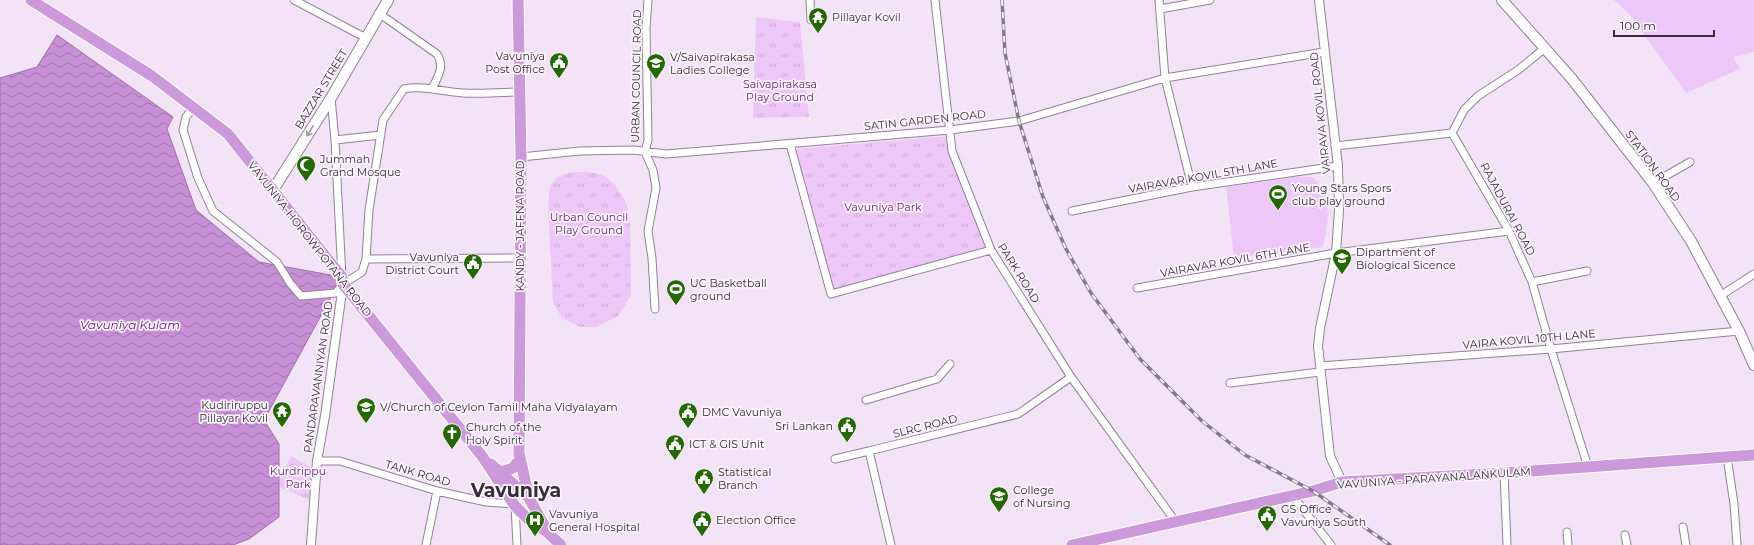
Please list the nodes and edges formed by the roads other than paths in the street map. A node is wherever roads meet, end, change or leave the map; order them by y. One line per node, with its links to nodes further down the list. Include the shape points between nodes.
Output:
1 (32, 0): 22 (highway, VAVUNIYA-HOROWPOTANA ROAD, via 152,76)
2 (294, 0): 15 (street)
3 (388, 0): 13 (main road, BAZZAR STREET)
4 (518, 0): 20 (highway, KANDY - JAFFNA ROAD)
5 (648, 0): 29 (street, URBAN COUNCIL ROAD, via 648,140)
6 (810, 0): 14 (street)
7 (935, 0): 23 (street, PARK ROAD)
8 (1159, 0): 12 (street)
9 (1210, 0): 12 (street)
10 (1319, 0): 17 (street, VAIRAVA KOVIL ROAD)
11 (1502, 0): 16 (main road, STATION ROAD)
12 (1160, 9): 18 (street)
13 (380, 14): 15 (main road, BAZZAR STREET); 19 (street, via 437,54 442,68)
14 (811, 20)
15 (366, 38): 21 (main road, BAZZAR STREET)
16 (1545, 48): 24 (street, via 1518,70 1478,96 1464,110); 33 (main road, STATION ROAD)
17 (1324, 52): 18 (street, SATIN GARDEN ROAD); 28 (street, VAIRAVA KOVIL ROAD)
18 (1165, 78): 23 (street, SATIN GARDEN ROAD, via 1019,120); 34 (street)
19 (432, 89): 20 (street, via 462,93); 25 (street, via 404,89 383,120)
20 (518, 92): 30 (highway, KANDY - JAFFNA ROAD)
21 (331, 98): 26 (street); 35 (main road, BAZZAR STREET, one-way to 35)
22 (194, 106): 35 (highway, VAVUNIYA-HOROWPOTANA ROAD, via 228,134); 44 (street, via 186,117 183,130 198,178 213,211 277,262 301,296 336,293)
23 (950, 130): 27 (street, SATIN GARDEN ROAD); 38 (street, PARK ROAD, via 952,151)
24 (1452, 133): 28 (street); 37 (street, RAJADURAI ROAD)
25 (381, 135): 26 (street); 41 (street, via 369,210)
26 (335, 140): 44 (street)
27 (790, 144): 29 (street, SATIN GARDEN ROAD, via 666,154); 38 (street, via 831,294)
28 (1335, 146): 32 (street, VAIRAVA KOVIL ROAD)
29 (645, 152): 30 (street, SATIN GARDEN ROAD, via 580,151); 48 (street, via 653,170 656,188 648,232)
30 (521, 156): 40 (highway, KANDY - JAFFNA ROAD)
31 (1690, 162): 33 (street)
32 (1338, 166): 34 (street, VAIRAVAR KOVIL 5TH LANE); 39 (street, VAIRAVA KOVIL ROAD, via 1339,210)
33 (1653, 183): 47 (main road, STATION ROAD, via 1691,241)
34 (1192, 187): 36 (street, VAIRAVAR KOVIL 5TH LANE)
35 (274, 190): 44 (highway, VAVUNIYA-HOROWPOTANA ROAD)
36 (1072, 211)
37 (1509, 231): 39 (street, VAIRAVAR KOVIL 6TH LANE); 45 (street, RAJADURAI ROAD)
38 (991, 250): 54 (street, PARK ROAD)
39 (1336, 253): 46 (street, VAIRAVAR KOVIL 6TH LANE); 53 (street, VAIRAVA KOVIL ROAD, via 1320,328)
40 (520, 258): 41 (street); 61 (highway, KANDY - JAFFNA ROAD)
41 (366, 259): 44 (street, via 362,272)
42 (1588, 271): 45 (street)
43 (1754, 274): 47 (street)
44 (342, 280): 59 (highway, VAVUNIYA-HOROWPOTANA ROAD); 63 (street, PANDARAVANNIYAN ROAD)
45 (1532, 282): 50 (street, RAJADURAI ROAD)
46 (1137, 288)
47 (1720, 296): 49 (main road, STATION ROAD)
48 (655, 309)
49 (1739, 331): 50 (street, VAIRA KOVIL 10TH LANE); 52 (main road, STATION ROAD)
50 (1551, 349): 53 (street, VAIRA KOVIL 10TH LANE); 64 (street, RAJADURAI ROAD)
51 (950, 364): 56 (street, via 937,379)
52 (1754, 366)
53 (1320, 369): 55 (street, VAIRA KOVIL 10TH LANE); 67 (street, VAIRAVA KOVIL ROAD, via 1330,456)
54 (1071, 377): 57 (street, SLRC ROAD, via 1018,414); 74 (street, PARK ROAD)
55 (1230, 383)
56 (866, 400)
57 (869, 451): 62 (street, SLRC ROAD); 83 (street)
58 (1754, 455): 60 (highway, VAVUNIYA - PARAYANALANKULAM)
59 (482, 456): 65 (highway, VAVUNIYA-HOROWPOTANA ROAD); 72 (highway, VAVUNIYA-HOROWPOTANA ROAD)
60 (1727, 457): 64 (highway, VAVUNIYA - PARAYANALANKULAM); 90 (street)
61 (518, 458): 65 (highway, via 513,468); 68 (highway, KANDY - JAFFNA ROAD); 71 (highway, KANDY - JAFFNA ROAD)
62 (835, 459)
63 (317, 461): 69 (street, TANK ROAD, via 340,461); 80 (street, PANDARAVANNIYAN ROAD)
64 (1588, 467): 66 (highway, VAVUNIYA - PARAYANALANKULAM)
65 (501, 472): 68 (highway, VAVUNIYA-HOROWPOTANA ROAD)
66 (1504, 473): 67 (highway, VAVUNIYA - PARAYANALANKULAM); 86 (street)
67 (1342, 482): 70 (highway, VAVUNIYA - PARAYANALANKULAM)
68 (515, 484): 71 (highway, VAVUNIYA-HOROWPOTANA ROAD); 72 (highway, KANDY - JAFFNA ROAD)
69 (437, 491): 72 (street, TANK ROAD, via 486,502); 81 (street)
70 (1292, 495): 74 (highway, VAVUNIYA - PARAYANALANKULAM); 85 (street)
71 (530, 498): 73 (highway); 76 (highway)
72 (514, 505): 73 (highway, VAVUNIYA-HOROWPOTANA ROAD); 79 (street)
73 (524, 515): 76 (highway, VAVUNIYA-HOROWPOTANA ROAD); 79 (street)
74 (1175, 521): 84 (highway, VAVUNIYA - PARAYANALANKULAM)
75 (1683, 526): 89 (street)
76 (547, 532): 82 (highway)
77 (1567, 532): 87 (street)
78 (1625, 534): 88 (street)
79 (517, 542)
80 (311, 545)
81 (426, 545)
82 (561, 545)
83 (891, 545)
84 (1072, 545)
85 (1331, 545)
86 (1507, 545)
87 (1568, 545)
88 (1626, 545)
89 (1686, 545)
90 (1737, 545)

